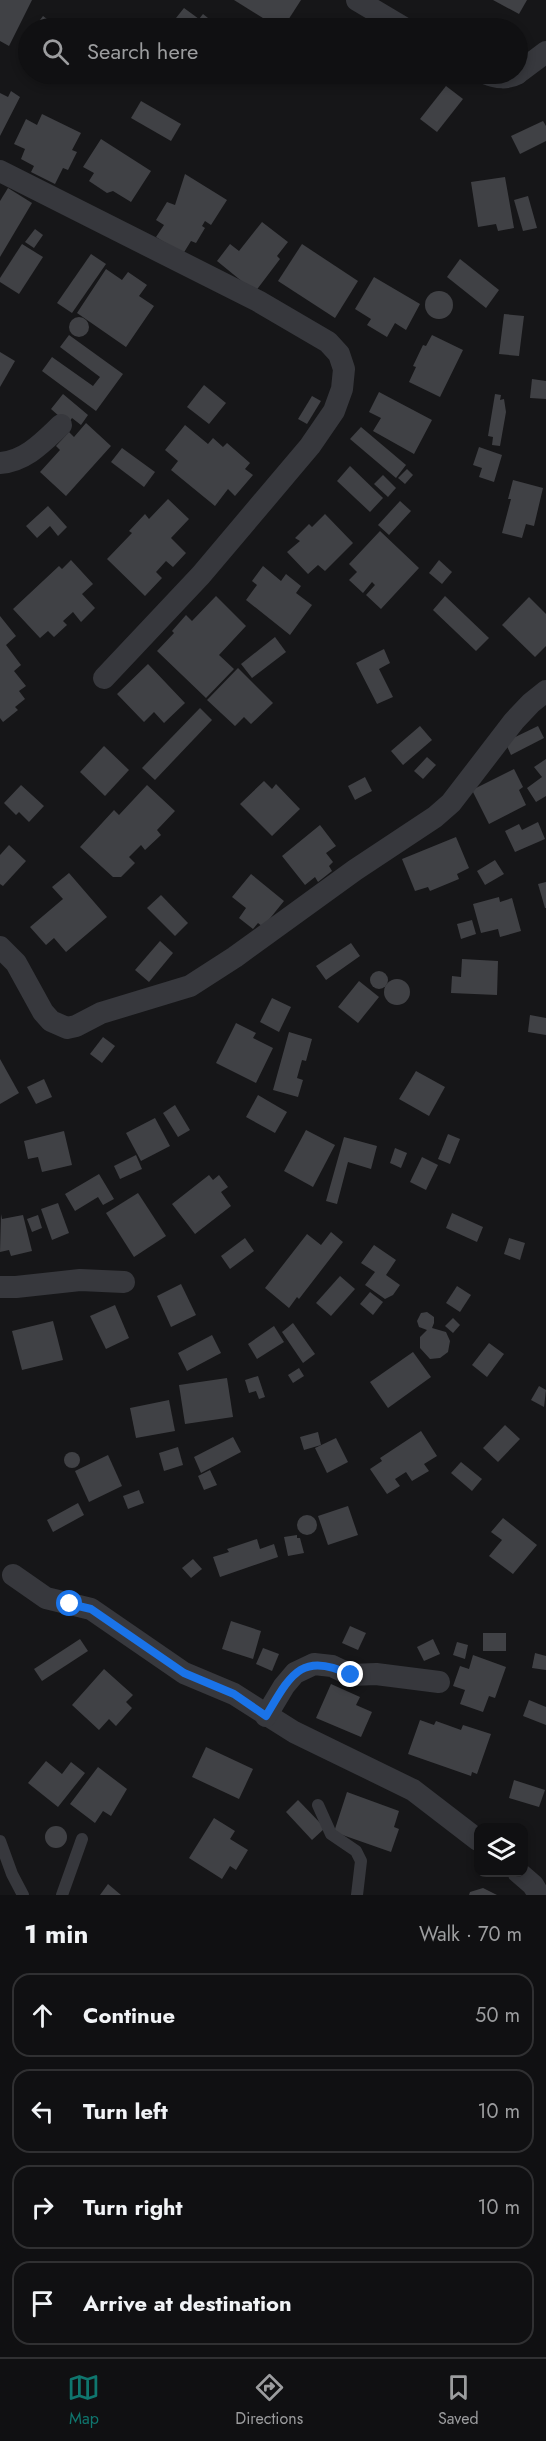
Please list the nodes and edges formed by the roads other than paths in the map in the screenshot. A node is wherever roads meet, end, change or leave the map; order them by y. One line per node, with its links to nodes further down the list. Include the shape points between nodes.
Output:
1 (357, 0): 2 (street)
2 (387, 18)
3 (546, 52): 4 (street)
4 (528, 65)
5 (0, 171): 8 (street, via 284,316 328,342 339,354 344,369 334,411 310,446 201,574)
6 (61, 425): 7 (street, via 30,453)
7 (0, 463)
8 (104, 678)
9 (546, 691): 10 (street, via 514,721 435,817 190,986 101,1013 67,1028 51,1021 43,1012 16,963)
10 (0, 948)
11 (124, 1282): 12 (street, via 81,1280)
12 (0, 1287)
13 (13, 1575): 15 (street, via 46,1598 91,1609 184,1673 234,1694)
14 (439, 1682): 15 (street, via 351,1675 332,1665 314,1664 295,1673)
15 (266, 1716): 17 (street, via 413,1790)
16 (318, 1805): 23 (lane, via 331,1834 356,1851 361,1861)
17 (474, 1837)
18 (82, 1839): 22 (lane)
19 (0, 1841): 21 (lane)
20 (524, 1877): 24 (street)
21 (22, 1895)
22 (62, 1895)
23 (357, 1895)
24 (539, 1895)

